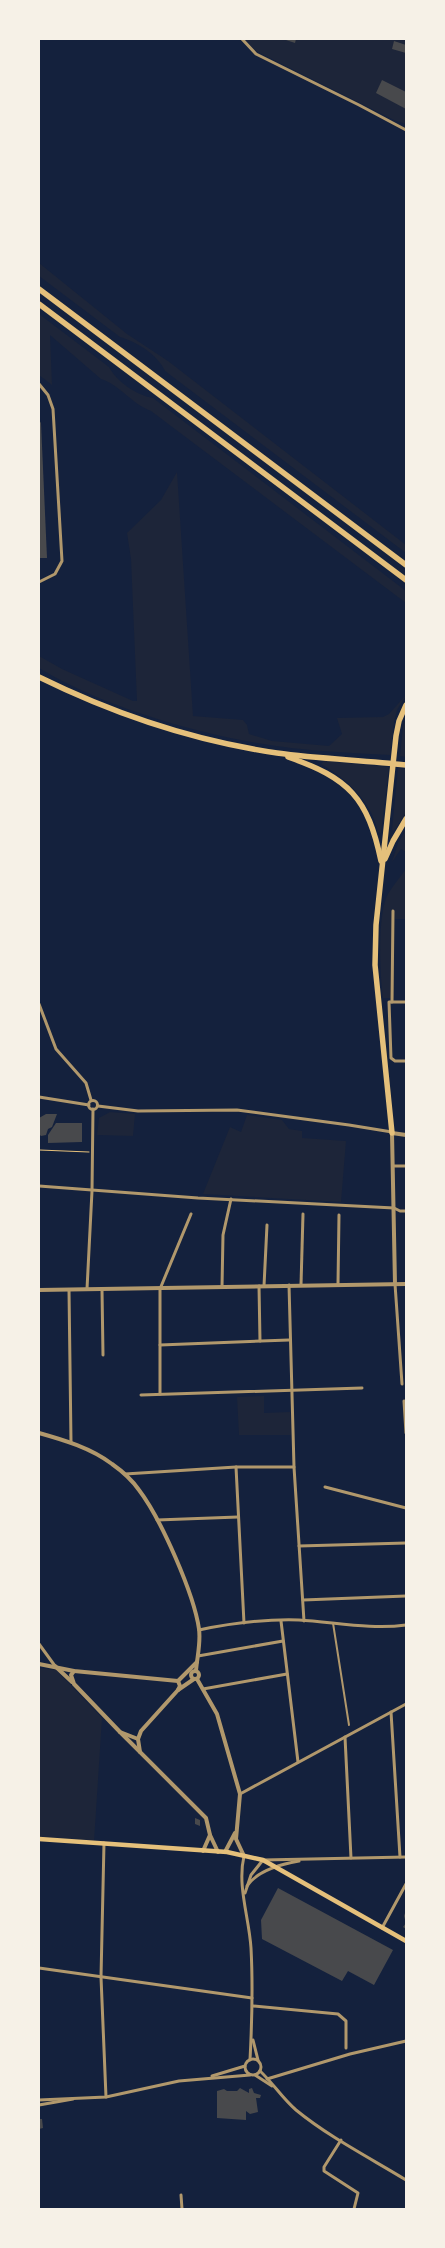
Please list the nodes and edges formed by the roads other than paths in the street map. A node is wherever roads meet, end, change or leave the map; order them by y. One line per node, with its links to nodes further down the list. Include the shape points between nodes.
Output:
1 (242, 39): 2 (street, via 256,54)
2 (406, 130)
3 (39, 289): 6 (highway)
4 (39, 304): 7 (highway)
5 (39, 384): 8 (street, via 53,409 62,561 55,574)
6 (406, 565)
7 (406, 580)
8 (39, 582)
9 (39, 677): 11 (highway, via 144,721 215,741)
10 (406, 706): 14 (highway, via 397,728)
11 (278, 753): 12 (highway); 14 (highway, via 329,773 352,791 368,814)
12 (406, 763)
13 (406, 819): 14 (highway)
14 (382, 866): 25 (highway, via 375,965)
15 (393, 911): 16 (street)
16 (392, 1002): 17 (street); 19 (street, via 389,1002 391,1058)
17 (406, 1002)
18 (39, 1004): 21 (street, via 56,1049 86,1083)
19 (406, 1061)
20 (39, 1096): 22 (street)
21 (92, 1100): 22 (street); 23 (street)
22 (89, 1105): 24 (street)
23 (98, 1106): 24 (street); 25 (street, via 138,1111 237,1110)
24 (93, 1110): 30 (street)
25 (392, 1132): 26 (street); 27 (street)
26 (406, 1135)
27 (393, 1166): 28 (street); 32 (street)
28 (406, 1166)
29 (39, 1186): 30 (street)
30 (92, 1191): 31 (street); 49 (street)
31 (231, 1199): 32 (street); 45 (street, via 223,1235)
32 (394, 1208): 33 (street); 39 (street)
33 (406, 1211)
34 (191, 1214): 46 (street)
35 (303, 1214): 42 (street)
36 (339, 1215): 38 (street)
37 (267, 1225): 44 (street)
38 (338, 1284): 39 (street); 42 (street)
39 (395, 1284): 40 (street); 55 (street)
40 (406, 1284)
41 (289, 1285): 42 (street); 44 (street); 51 (street)
42 (301, 1285)
43 (259, 1286): 44 (street); 45 (street); 52 (street)
44 (264, 1286)
45 (222, 1287): 46 (street)
46 (160, 1289): 50 (street); 53 (street)
47 (39, 1290): 48 (street)
48 (69, 1290): 49 (street); 63 (street)
49 (87, 1290): 50 (street)
50 (102, 1290): 54 (street)
51 (289, 1340): 52 (street); 57 (street)
52 (260, 1341): 53 (street)
53 (160, 1345): 58 (street)
54 (103, 1355)
55 (402, 1384)
56 (362, 1388): 57 (street)
57 (291, 1390): 58 (street); 64 (street)
58 (160, 1394): 59 (street)
59 (141, 1395)
60 (404, 1402): 62 (street)
61 (39, 1432): 63 (street)
62 (406, 1433)
63 (71, 1442): 66 (street, via 110,1462)
64 (294, 1466): 65 (street); 72 (street)
65 (236, 1467): 66 (street); 69 (street)
66 (125, 1474): 70 (street)
67 (325, 1487): 68 (street)
68 (406, 1508)
69 (238, 1517): 70 (street); 77 (street)
70 (157, 1520): 80 (street, via 185,1582)
71 (406, 1543): 72 (street)
72 (299, 1546): 74 (street)
73 (406, 1596): 74 (street)
74 (303, 1600): 76 (street)
75 (281, 1621): 76 (street); 77 (street); 81 (street)
76 (304, 1621): 78 (street)
77 (244, 1623): 80 (street)
78 (334, 1623): 79 (street); 96 (lane)
79 (406, 1625)
80 (199, 1630): 83 (street)
81 (283, 1641): 83 (street); 88 (street)
82 (39, 1644): 86 (street)
83 (198, 1656): 84 (street)
84 (197, 1662): 89 (street, via 196,1671 191,1673); 90 (street)
85 (39, 1664): 86 (street)
86 (55, 1666): 87 (street); 91 (street)
87 (74, 1670): 90 (street); 91 (street, via 71,1675)
88 (287, 1674): 92 (street); 101 (street)
89 (195, 1679): 92 (street); 93 (street)
90 (178, 1681): 93 (street)
91 (74, 1684): 97 (street)
92 (203, 1689): 102 (street, via 217,1714)
93 (178, 1690): 99 (street, via 141,1731)
94 (406, 1704): 95 (street)
95 (391, 1712): 98 (street); 111 (street)
96 (349, 1725)
97 (120, 1732): 99 (street); 100 (street)
98 (345, 1737): 101 (street); 113 (street)
99 (138, 1739): 100 (street)
100 (140, 1752): 104 (street, via 206,1818)
101 (298, 1762): 102 (street)
102 (240, 1794): 103 (street)
103 (236, 1831): 109 (street); 110 (street, via 238,1846)
104 (210, 1835): 107 (street); 108 (street)
105 (39, 1839): 106 (main road)
106 (104, 1842): 107 (main road); 122 (street)
107 (203, 1851): 108 (main road)
108 (218, 1852): 109 (main road)
109 (226, 1852): 110 (main road)
110 (244, 1856): 115 (main road); 118 (street, via 241,1877)
111 (400, 1857): 112 (street); 113 (street)
112 (406, 1857)
113 (351, 1858): 114 (street)
114 (307, 1859): 115 (street); 116 (street)
115 (263, 1860): 116 (main road); 118 (street, via 251,1875)
116 (277, 1868): 118 (street, via 252,1880); 119 (main road)
117 (406, 1884): 119 (street)
118 (244, 1896): 123 (street, via 251,1947)
119 (382, 1928): 120 (main road)
120 (406, 1941)
121 (39, 1968): 122 (street)
122 (101, 1977): 123 (street); 137 (street)
123 (252, 1998): 124 (street)
124 (253, 2006): 125 (street); 127 (street, via 338,2014 346,2021)
125 (252, 2037): 128 (street); 129 (street)
126 (406, 2041): 135 (street)
127 (346, 2048)
128 (250, 2060): 129 (street); 130 (street)
129 (259, 2062): 131 (street)
130 (245, 2066): 132 (street); 134 (street)
131 (260, 2071): 133 (street); 135 (street)
132 (250, 2075): 133 (street); 134 (street)
133 (255, 2075): 136 (street)
134 (205, 2078): 137 (street)
135 (267, 2079): 136 (street)
136 (274, 2088): 141 (street, via 299,2112)
137 (106, 2096): 138 (street)
138 (89, 2097): 139 (street); 140 (street)
139 (39, 2100)
140 (39, 2105)
141 (340, 2140): 142 (street); 145 (street, via 324,2171 358,2193)
142 (406, 2180)
143 (181, 2195): 144 (street)
144 (182, 2209)
145 (354, 2209)

